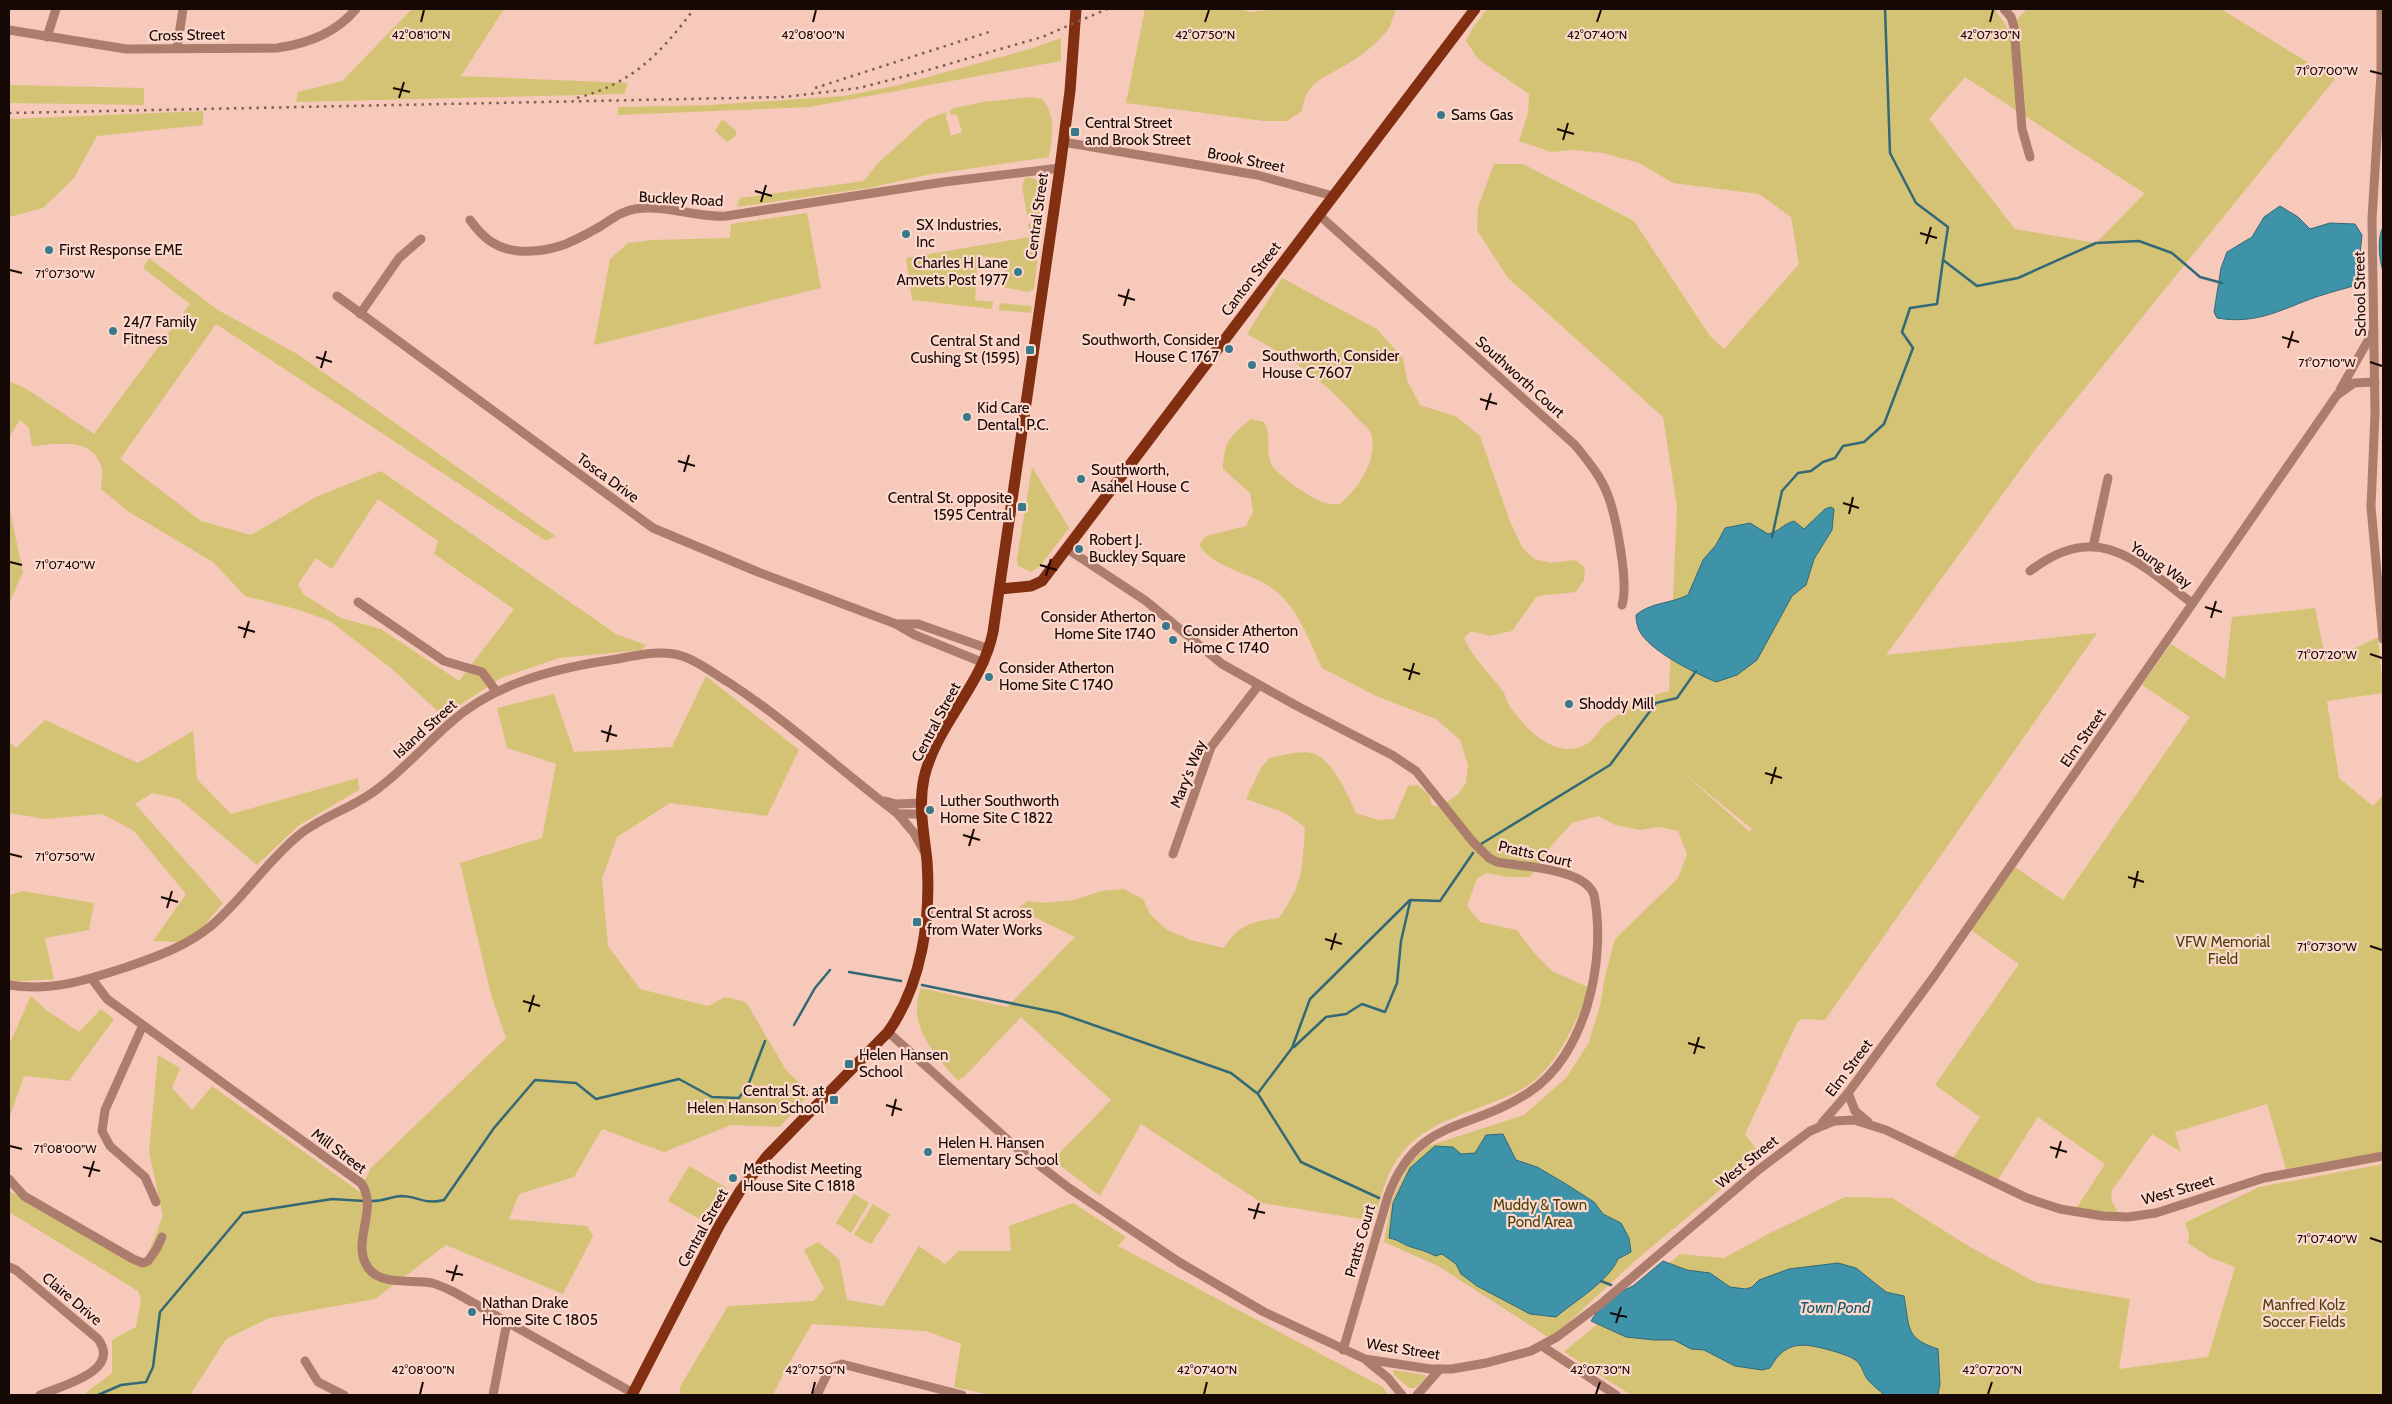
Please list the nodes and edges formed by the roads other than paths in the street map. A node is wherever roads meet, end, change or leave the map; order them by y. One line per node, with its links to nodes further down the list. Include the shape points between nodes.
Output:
1 (56, 9): 9 (street)
2 (183, 9): 10 (street)
3 (356, 9): 10 (street, Cross Street, via 338,25 297,45)
4 (1076, 9): 11 (main road, Central Street)
5 (1475, 9): 14 (main road, Canton Street)
6 (2004, 9): 12 (street, via 2014,27 2022,129)
7 (2381, 9): 20 (street, School Street, via 2381,74 2372,219)
8 (9, 30): 9 (street, Cross Street)
9 (47, 37): 10 (street, Cross Street, via 116,48)
10 (177, 48)
11 (1063, 142): 13 (main road, Central Street); 14 (street, Brook Street, via 1257,175)
12 (2030, 158)
13 (1060, 168): 16 (street, Buckley Road, via 944,182 726,216 700,216 657,208 634,209 566,245 550,250 510,250 479,233); 29 (main road, Central Street)
14 (1333, 196): 15 (main road, Canton Street)
15 (1319, 215): 27 (main road, Canton Street); 32 (street, Southworth Court, via 1575,445 1595,469 1607,493 1614,523 1624,581)
16 (470, 220)
17 (421, 239): 19 (street, via 399,258)
18 (337, 296): 19 (street, Tosca Drive)
19 (360, 314): 33 (street, Tosca Drive, via 653,528)
20 (2374, 330): 21 (street, School Street); 22 (street)
21 (2374, 382): 22 (street, Elm Street, via 2354,383); 25 (street, School Street)
22 (2337, 395): 31 (street, Elm Street)
23 (2108, 478): 26 (street)
24 (2383, 536): 25 (street)
25 (2372, 537): 34 (street, School Street)
26 (2093, 547): 28 (street, Young Way, via 2061,551); 31 (street, Young Way, via 2129,557)
27 (1066, 548): 29 (main road, Canton Street, via 1038,584); 37 (street, Pratts Court, via 1146,601 1205,651)
28 (2030, 571)
29 (1000, 589): 35 (main road, Central Street)
30 (358, 602): 38 (street, via 444,661 482,672)
31 (2192, 603): 48 (street, Elm Street, via 1935,975)
32 (1622, 604)
33 (896, 624): 35 (street, Tosca Drive, via 918,624); 36 (street, Tosca Drive)
34 (2383, 639)
35 (989, 649): 36 (main road, Central Street)
36 (984, 663): 40 (main road, Central Street, via 930,761 922,790)
37 (1258, 686): 42 (street, Mary's Way, via 1212,748); 58 (street, Pratts Court, via 1392,755 1416,771 1489,858 1567,874 1592,890 1596,903 1595,981 1587,1011 1572,1042 1556,1067 1536,1088 1510,1104 1423,1141 1406,1159 1388,1196)
38 (496, 691): 39 (street, Island Street, via 526,679 581,665 652,654 682,656 740,690); 44 (street, Island Street, via 450,723 379,789 301,834 213,924 190,942 171,952)
39 (875, 797): 40 (street, Island Street); 41 (street, Island Street)
40 (922, 808): 41 (street); 43 (main road, Central Street)
41 (898, 814): 43 (street, Island Street)
42 (1173, 854)
43 (926, 855): 47 (main road, Central Street, via 928,898 922,948 906,1000)
44 (92, 979): 45 (street, Island Street, via 52,987); 46 (street, Mill Street, via 106,999)
45 (9, 985)
46 (143, 1025): 53 (street, via 105,1110 102,1131 110,1146 145,1177); 56 (street, Mill Street, via 355,1178 367,1191 369,1200 363,1248 370,1271 380,1276 433,1283)
47 (888, 1032): 58 (street, West Street, via 997,1131 1098,1208 1246,1303); 63 (main road, Central Street, via 768,1156 740,1191 718,1226)
48 (1848, 1093): 49 (street, Elm Street); 50 (street, West Street, via 1855,1111)
49 (1820, 1125): 50 (street, West Street, via 1848,1120); 57 (street, West Street, via 1757,1171 1602,1303)
50 (1875, 1126): 51 (street, West Street, via 1898,1134 2027,1198 2060,1209 2103,1216 2156,1213 2270,1176)
51 (2383, 1156)
52 (9, 1179): 54 (street, via 24,1196 143,1263 148,1261)
53 (156, 1202)
54 (162, 1237)
55 (9, 1267): 64 (street, Claire Drive, via 98,1339 104,1350 102,1361 91,1374)
56 (507, 1322): 63 (street, Mill Street); 66 (street)
57 (1542, 1346): 61 (street, West Street, via 1486,1363); 72 (street)
58 (1343, 1350): 59 (street, West Street)
59 (1365, 1359): 61 (street, West Street); 70 (street, via 1393,1382)
60 (305, 1361): 65 (street, via 318,1382)
61 (1440, 1369): 71 (street)
62 (926, 1386): 67 (street, via 842,1364 830,1368); 68 (street); 69 (street)
63 (633, 1394)
64 (40, 1395)
65 (344, 1395)
66 (493, 1395)
67 (817, 1395)
68 (922, 1395)
69 (962, 1395)
70 (1402, 1395)
71 (1417, 1395)
72 (1616, 1395)

